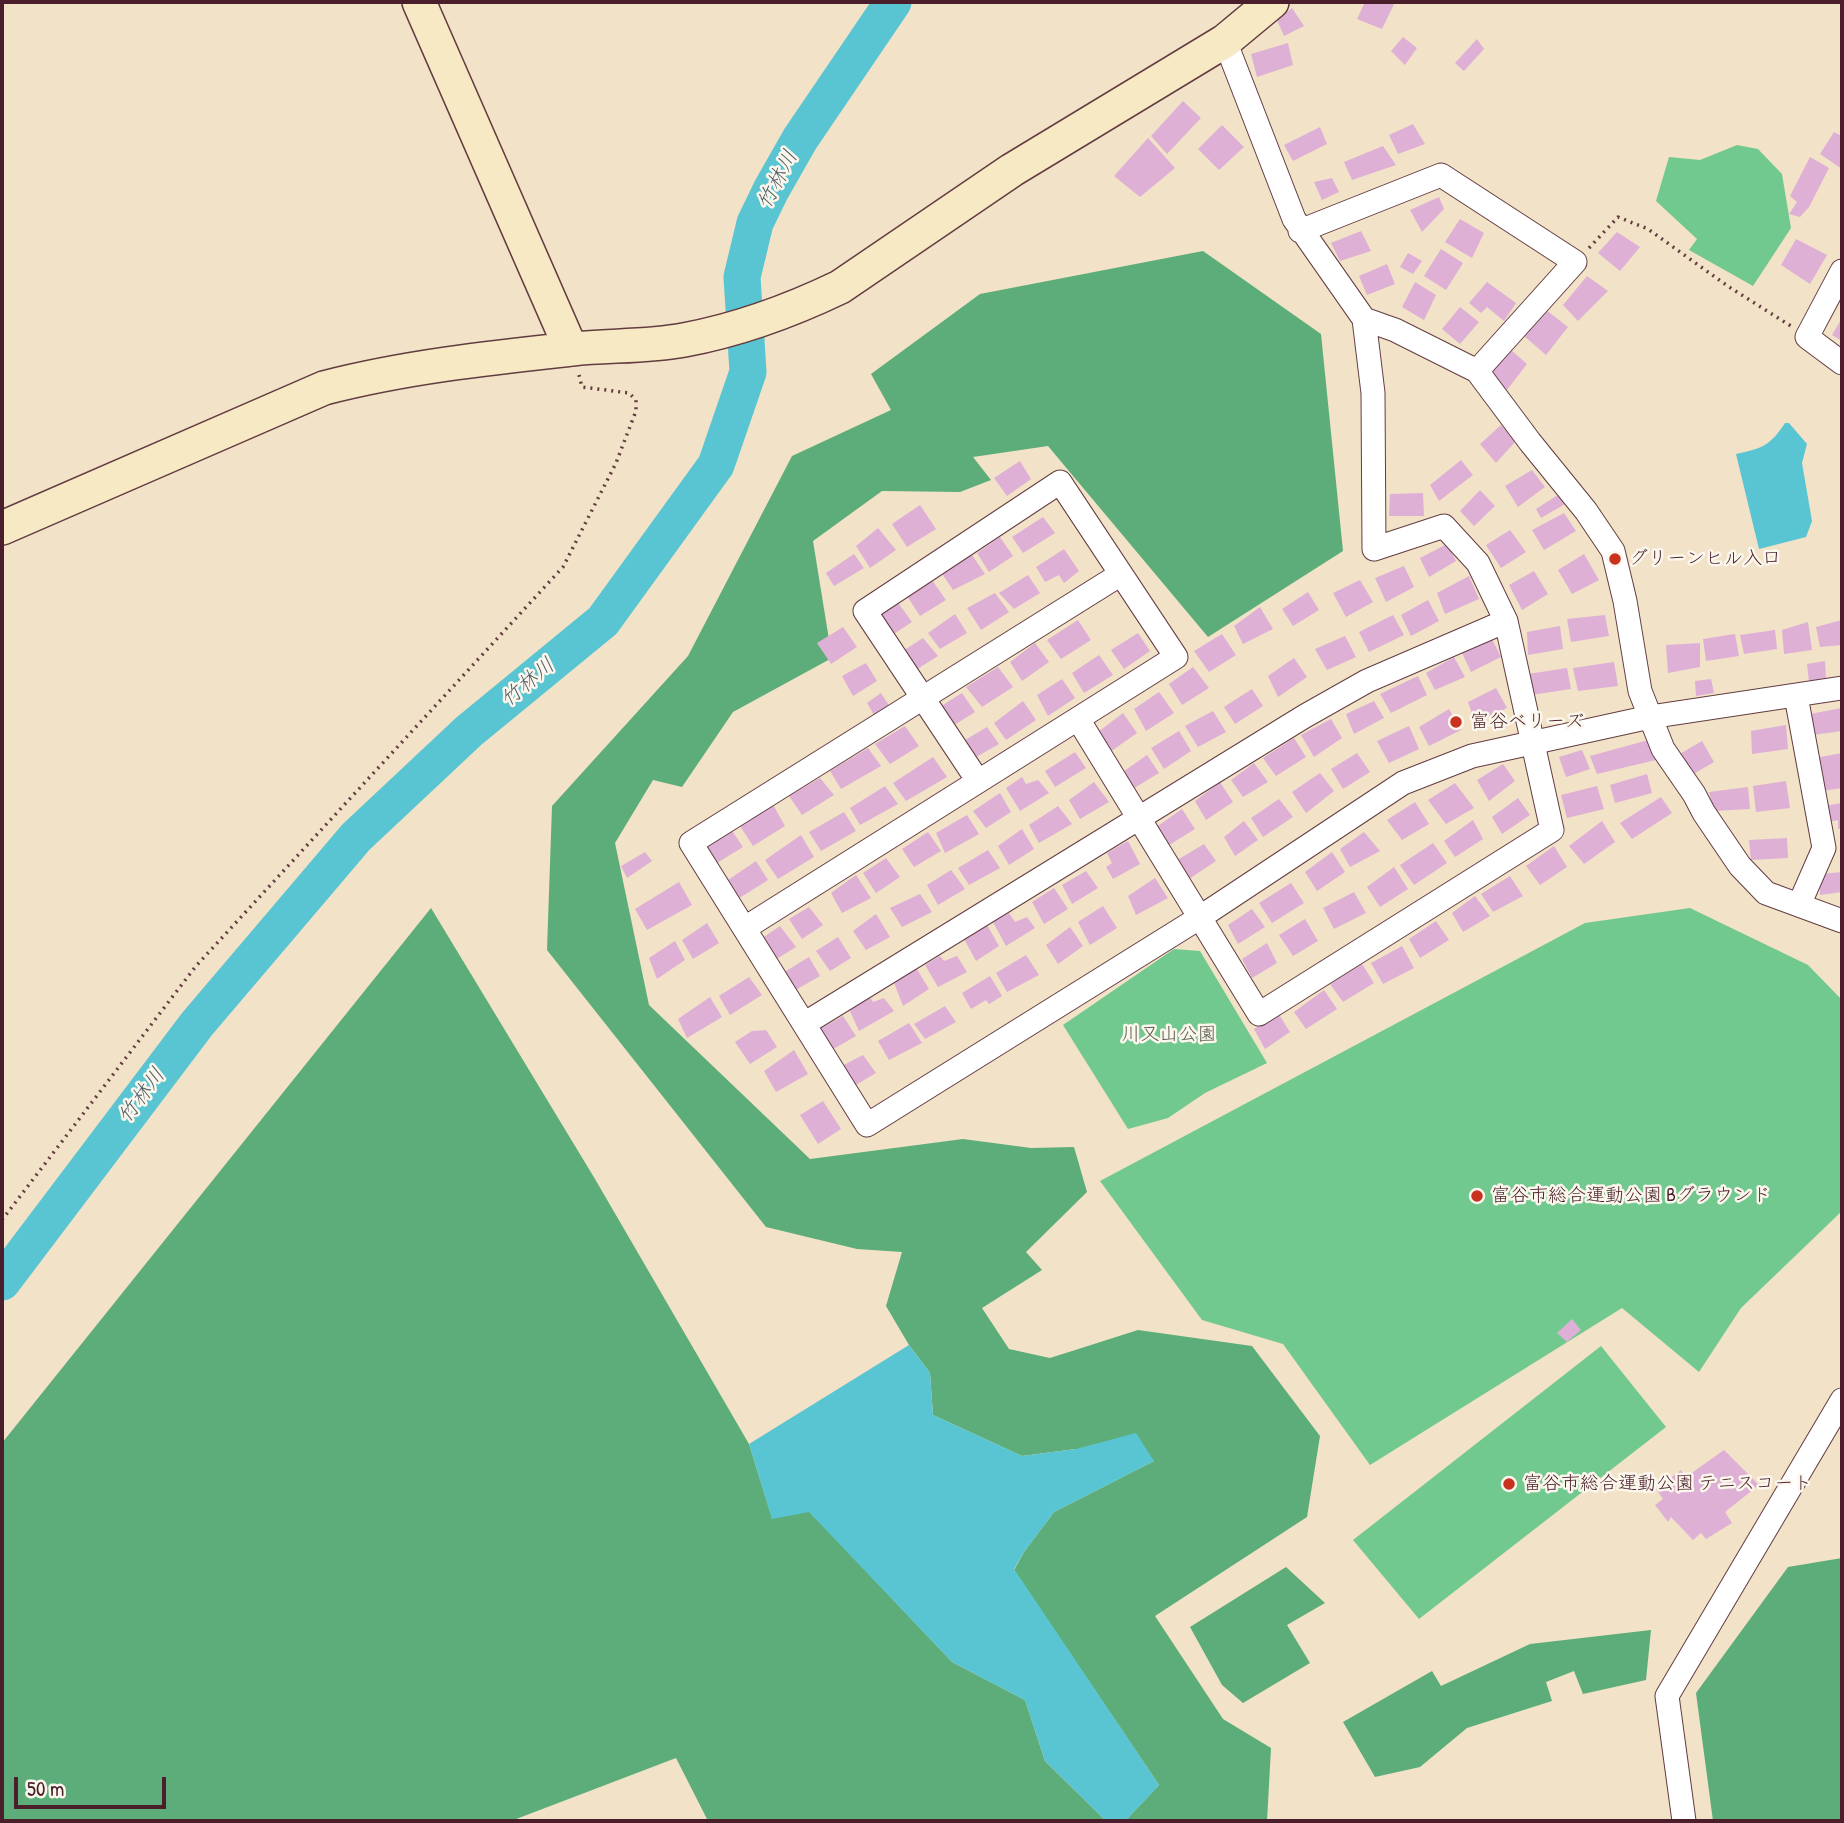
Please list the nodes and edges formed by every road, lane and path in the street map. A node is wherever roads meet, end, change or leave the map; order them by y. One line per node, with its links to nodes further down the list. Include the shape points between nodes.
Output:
1 (419, 2): 9 (street)
2 (1272, 2): 3 (street)
3 (1225, 41): 4 (street); 9 (street, via 1012,170 839,286 768,318 713,334)
4 (1300, 231): 5 (street, via 1441,176); 7 (street)
5 (1575, 262): 8 (path, via 1618,217 1647,229); 11 (street)
6 (1842, 271): 8 (street)
7 (1364, 319): 11 (street); 14 (street, via 1373,393 1374,549 1444,526 1478,563)
8 (1807, 337): 10 (street)
9 (572, 349): 12 (street, via 450,363 324,388); 29 (path, via 583,387 629,393 636,400 636,411 616,463 563,568 196,966)
10 (1842, 363)
11 (1477, 370): 18 (street, via 1587,510 1613,551 1640,691)
12 (2, 528)
13 (1121, 574): 17 (street); 17 (street, via 1060,482 865,611); 19 (street, via 1176,657)
14 (1506, 621): 20 (street); 22 (street, via 1367,681)
15 (1842, 688): 16 (street)
16 (1796, 696): 18 (street); 23 (street)
17 (923, 698): 21 (street); 27 (street, via 691,843)
18 (1650, 717): 20 (street); 24 (street, via 1663,749 1740,866 1766,893)
19 (1078, 719): 21 (street); 22 (street)
20 (1534, 743): 25 (street, via 1472,756 1403,783); 25 (street, via 1552,830 1259,1014)
21 (978, 781): 27 (street)
22 (1139, 818): 25 (street); 28 (street)
23 (1833, 847): 24 (street)
24 (1799, 905): 26 (street)
25 (1199, 918): 28 (street, via 867,1125)
26 (1842, 921)
27 (744, 928): 28 (street)
28 (804, 1024)
29 (2, 1220)
30 (1842, 1400): 31 (street, via 1667,1696)
31 (1684, 1821)

